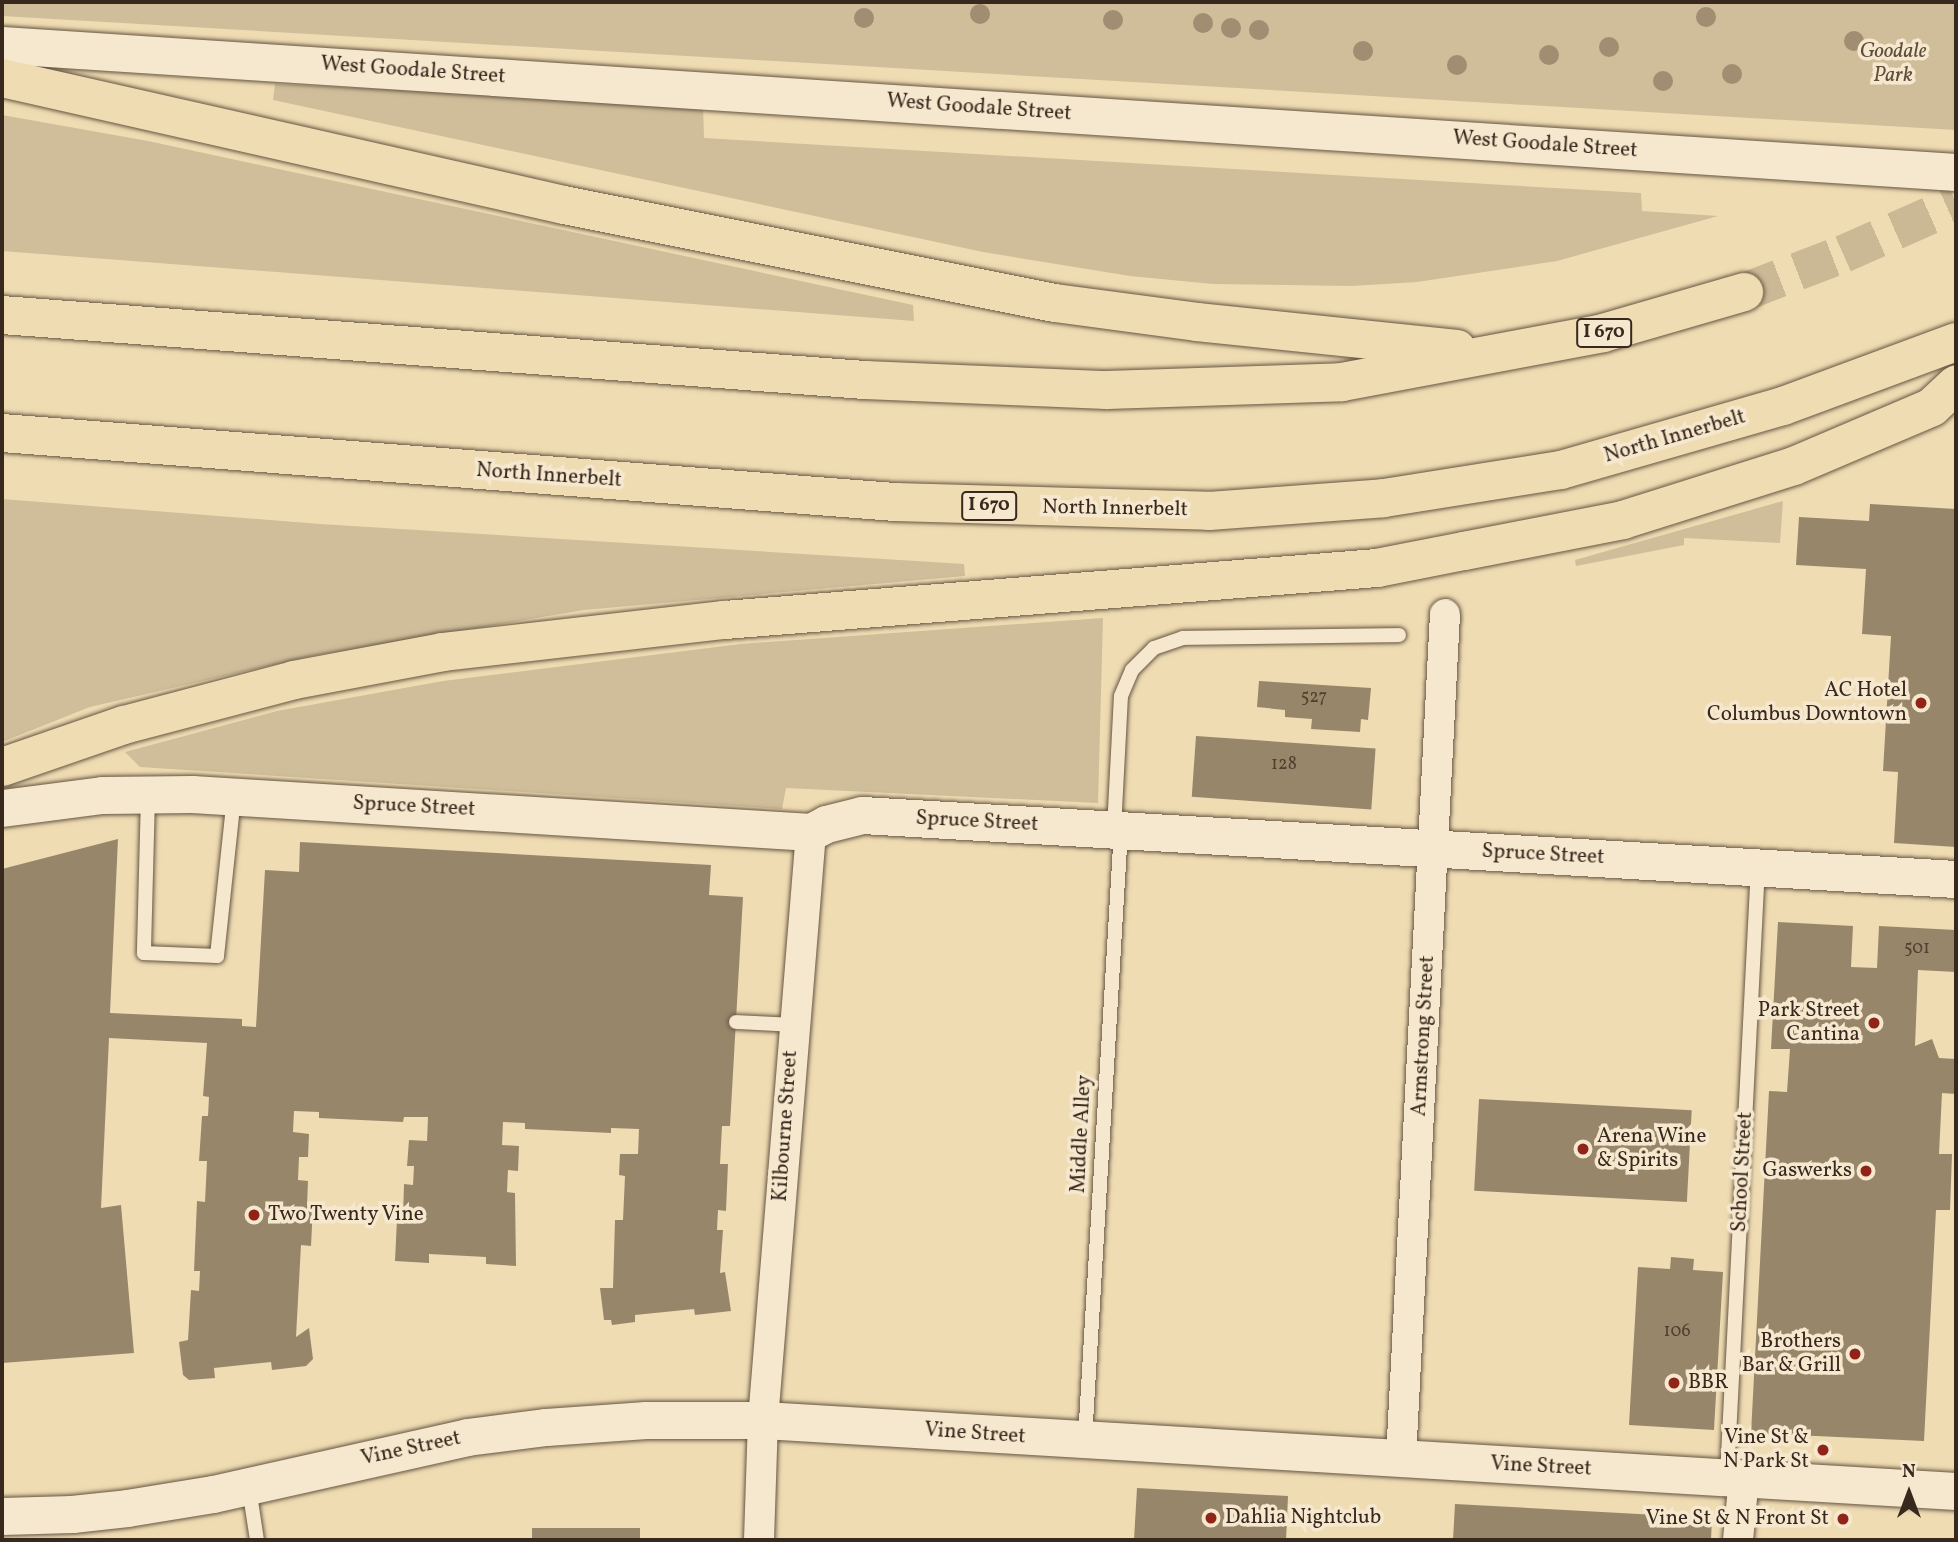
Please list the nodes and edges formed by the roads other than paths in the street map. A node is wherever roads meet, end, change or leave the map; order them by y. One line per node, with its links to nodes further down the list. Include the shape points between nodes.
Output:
1 (2, 45): 3 (street, West Goodale Street)
2 (2, 78): 7 (highway, via 564,205 1055,303)
3 (1956, 172)
4 (1744, 292): 7 (highway, I 670, via 1603,333)
5 (2, 315): 7 (highway, I 670, via 865,380 1107,390 1342,382)
6 (1956, 342): 9 (highway, North Innerbelt / I 670, via 1783,406 1561,470 1384,498 1209,511 895,502)
7 (1504, 354)
8 (1956, 385): 12 (highway, via 1932,407 1794,466 1623,520 1377,568 725,620 443,652 281,683 124,725)
9 (2, 433)
10 (1446, 614): 18 (street, Armstrong Street)
11 (1399, 635): 16 (lane, Middle Alley, via 1183,638 1154,648 1132,670 1121,696)
12 (2, 767)
13 (148, 794): 14 (street, Spruce Street); 14 (lane, via 144,953 217,956); 15 (street, Spruce Street)
14 (234, 797): 17 (street, Spruce Street)
15 (2, 808)
16 (1118, 830): 17 (street, Spruce Street, via 862,815); 18 (street, Spruce Street); 24 (lane, Middle Alley)
17 (811, 832): 22 (street, Kilbourne Street)
18 (1433, 848): 19 (street, Spruce Street); 25 (street, Armstrong Street)
19 (1759, 867): 20 (street, Spruce Street); 26 (lane, School Street)
20 (1956, 879)
21 (736, 1022): 22 (lane)
22 (793, 1025): 23 (street, Kilbourne Street)
23 (763, 1420): 24 (street, Vine Street); 27 (street, Vine Street, via 646,1420 481,1435); 31 (street, Kilbourne Street)
24 (1085, 1440): 25 (street, Vine Street)
25 (1401, 1459): 26 (street, Vine Street)
26 (1735, 1478): 28 (street, Vine Street); 32 (street, School Street)
27 (248, 1486): 29 (street, Vine Street, via 127,1508); 30 (lane)
28 (1956, 1491)
29 (2, 1516)
30 (257, 1540)
31 (759, 1540)
32 (1738, 1540)

